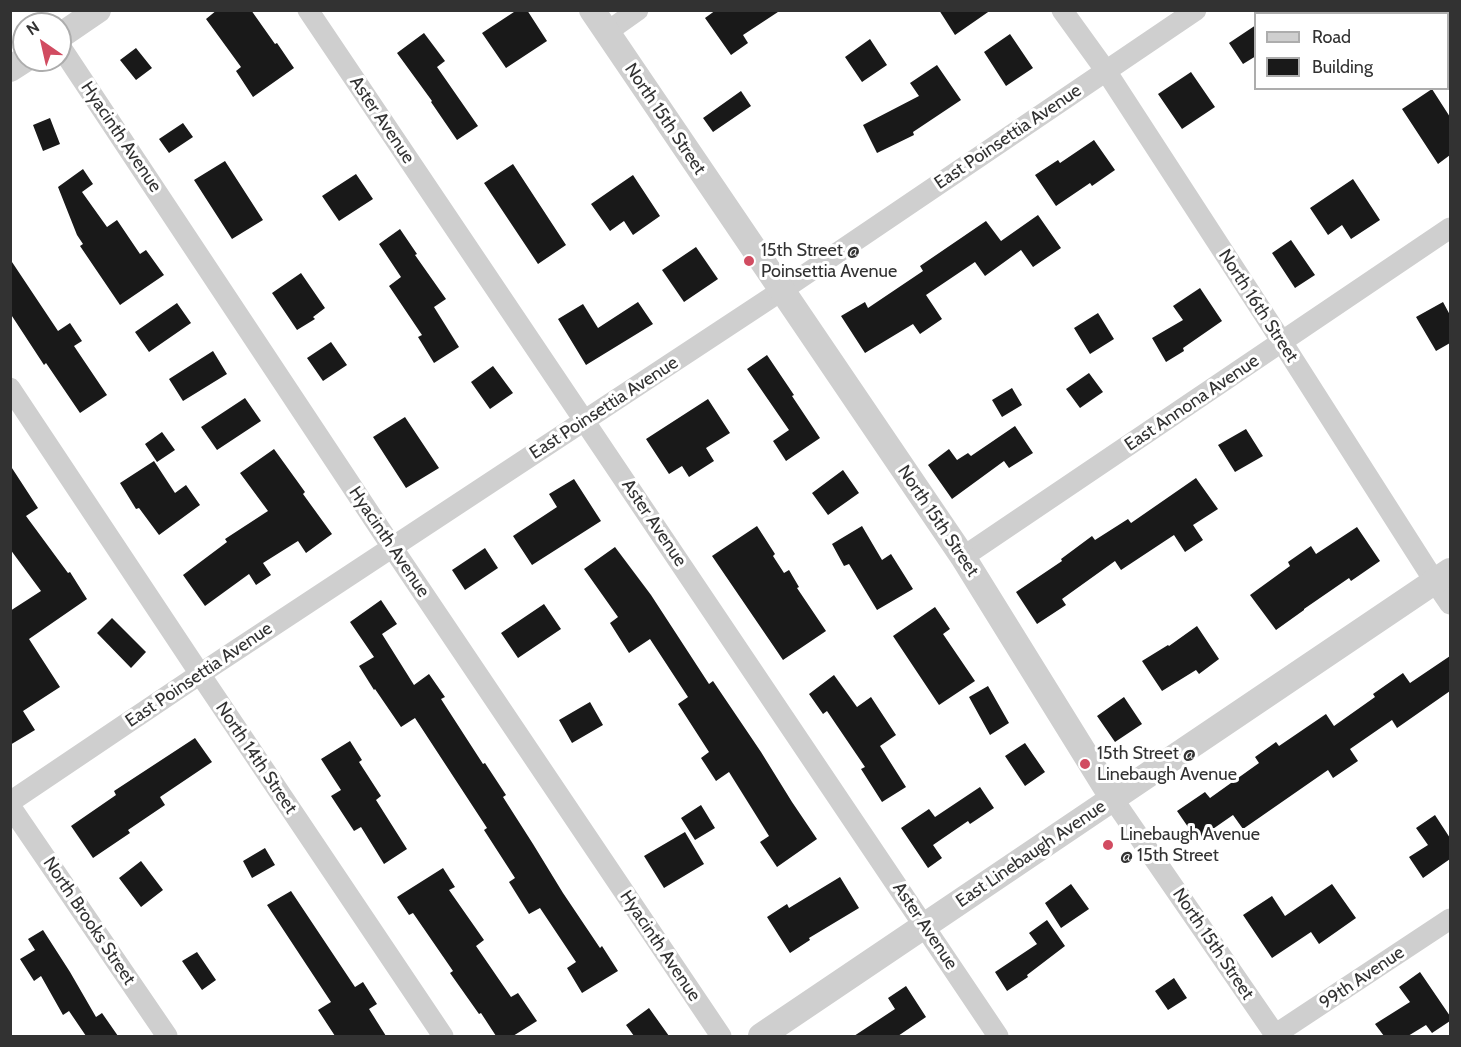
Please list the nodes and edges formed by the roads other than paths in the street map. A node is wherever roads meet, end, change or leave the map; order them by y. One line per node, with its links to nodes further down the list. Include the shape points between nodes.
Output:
1 (98, 10): 7 (street)
2 (308, 10): 15 (street, Aster Avenue)
3 (592, 10): 8 (street, North 15th Street)
4 (638, 10): 8 (street)
5 (1062, 10): 10 (street, North 16th Street)
6 (1196, 10): 10 (street, East Poinsettia Avenue)
7 (72, 28)
8 (606, 32): 12 (street, North 15th Street)
9 (72, 64): 16 (street, Hyacinth Avenue)
10 (1106, 71): 12 (street, East Poinsettia Avenue); 13 (street, North 16th Street)
11 (1450, 228): 13 (street, East Annona Avenue)
12 (781, 291): 15 (street, East Poinsettia Avenue); 17 (street, North 15th Street)
13 (1282, 342): 17 (street, East Annona Avenue); 18 (street, North 16th Street)
14 (10, 388): 20 (street, North 14th Street)
15 (585, 420): 16 (street, East Poinsettia Avenue); 24 (street, Aster Avenue)
16 (392, 547): 20 (street, East Poinsettia Avenue); 27 (street, Hyacinth Avenue)
17 (963, 557): 21 (street, North 15th Street)
18 (1443, 577): 19 (street, North 16th Street); 21 (street, East Linebaugh Avenue)
19 (1450, 604)
20 (200, 674): 22 (street, East Poinsettia Avenue); 26 (street, North 14th Street)
21 (1113, 799): 24 (street, East Linebaugh Avenue); 30 (street, North 15th Street)
22 (10, 804): 25 (street, North Brooks Street)
23 (1450, 918): 30 (street, 99th Avenue)
24 (925, 926): 28 (street, East Linebaugh Avenue); 29 (street, Aster Avenue)
25 (167, 1036)
26 (443, 1036)
27 (721, 1036)
28 (761, 1036)
29 (998, 1036)
30 (1275, 1036)

